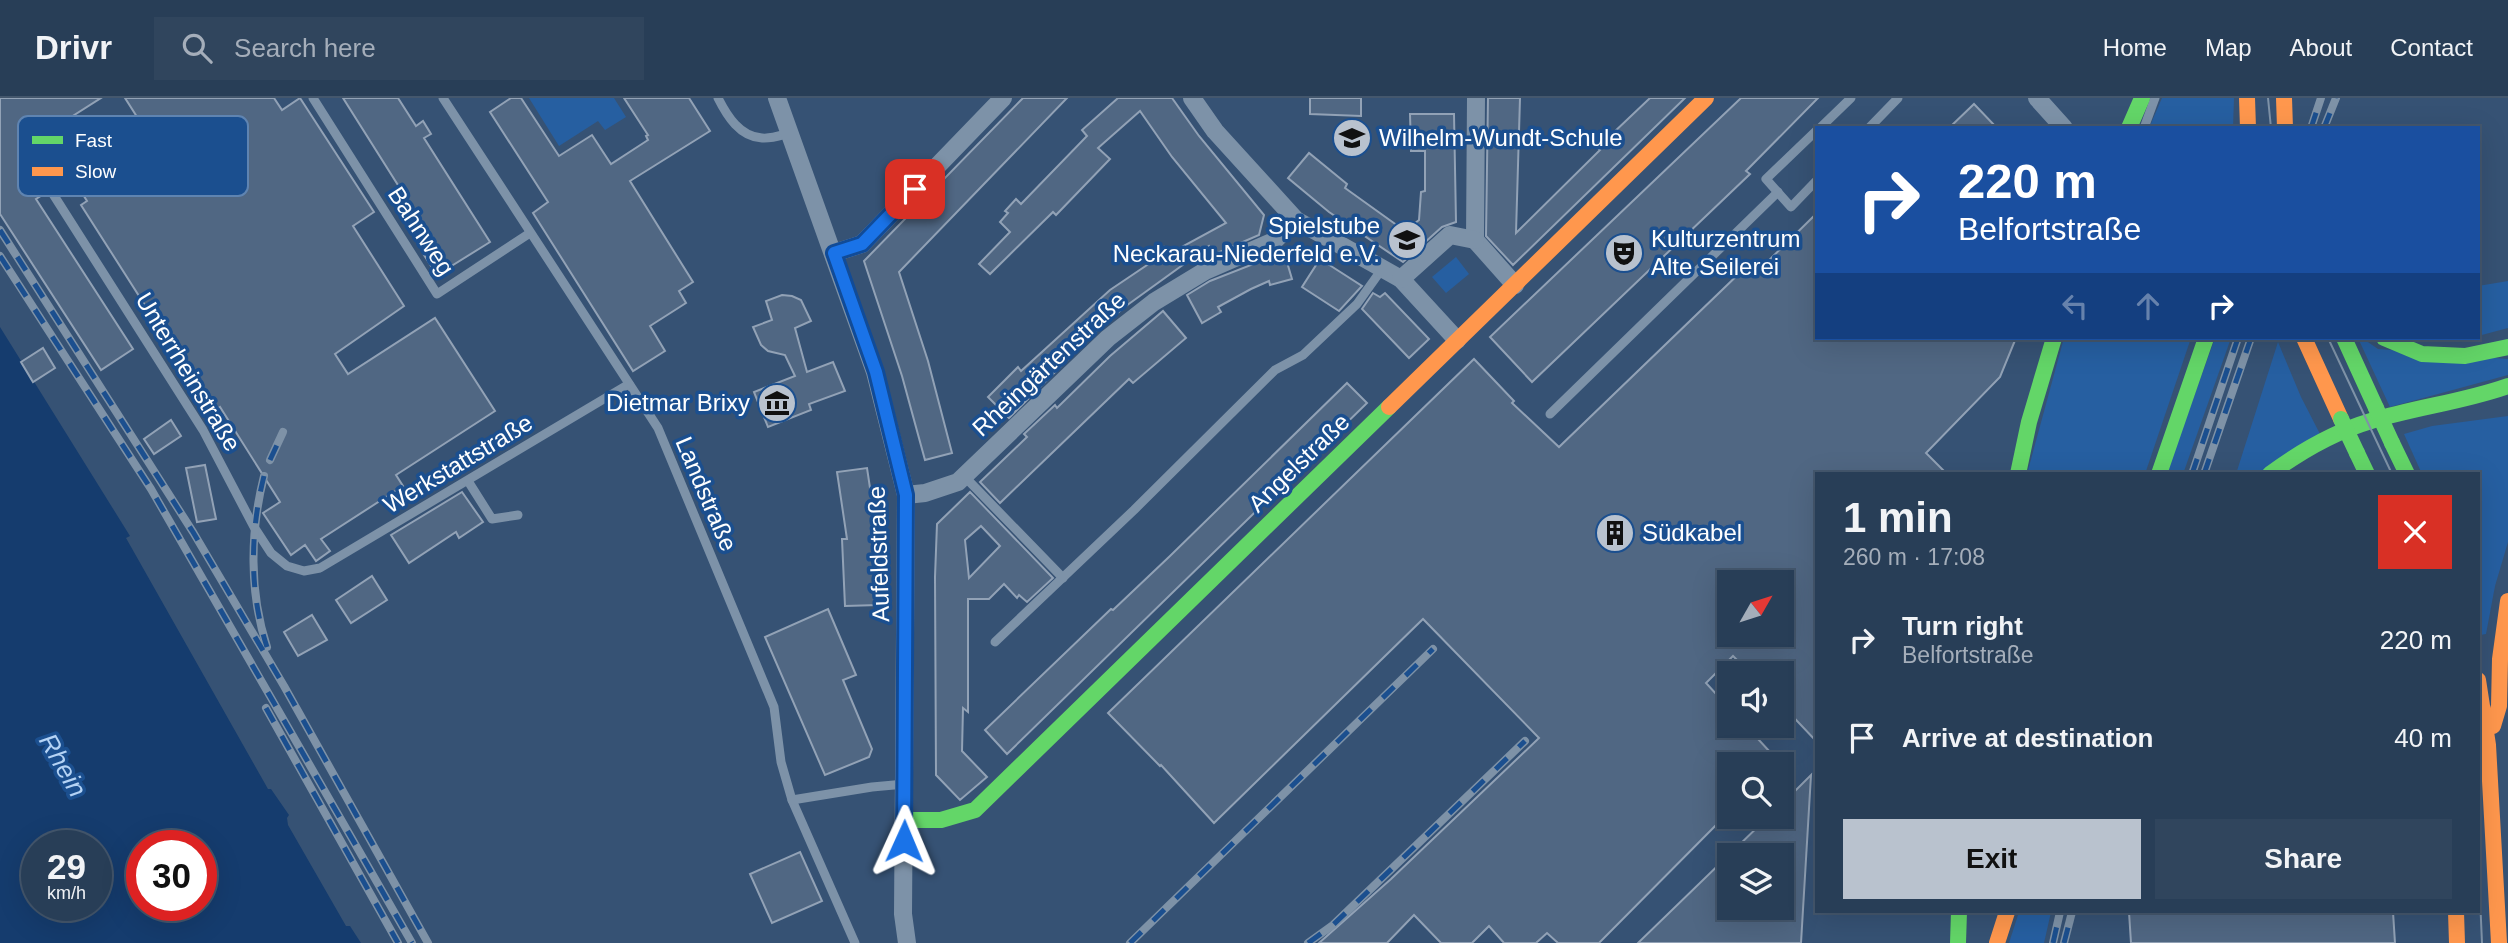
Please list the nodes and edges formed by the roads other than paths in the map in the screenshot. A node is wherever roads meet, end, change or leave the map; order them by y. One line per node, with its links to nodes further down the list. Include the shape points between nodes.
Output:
1 (313, 98): 32 (lane, Bahnweg, via 437,294)
2 (443, 98): 32 (lane, Landstraße)
3 (718, 98): 27 (lane, via 742,132 762,139)
4 (777, 98): 27 (street, Aufeldstraße)
5 (1003, 98): 34 (street, via 862,244)
6 (1192, 98): 31 (street, via 1215,131)
7 (1476, 98): 33 (street)
8 (1706, 98): 37 (street, Angelstraße)
9 (1851, 98): 17 (lane)
10 (1898, 98): 18 (lane)
11 (2142, 98): 21 (street)
12 (2155, 98): 22 (lane)
13 (2247, 98): 23 (street)
14 (2284, 98): 24 (street, bridge)
15 (2290, 98): 25 (street)
16 (2042, 103): 19 (street); 20 (street)
17 (1821, 126)
18 (1871, 126)
19 (2062, 126)
20 (2077, 126)
21 (2130, 126)
22 (2145, 126)
23 (2248, 126)
24 (2282, 126)
25 (2283, 126)
26 (1815, 132): 29 (lane, via 1766,179)
27 (790, 133): 34 (street, Aufeldstraße)
28 (1815, 182): 29 (lane, via 1791,207)
29 (1778, 192): 48 (lane)
30 (54, 196): 59 (lane, Unterrheinstraße, via 204,430 271,553)
31 (1296, 220): 35 (street); 55 (street, Rheingärtenstraße, via 1274,241 1205,271 1154,302 1108,338)
32 (530, 233): 45 (lane, Landstraße)
33 (1475, 240): 36 (street, via 1450,235); 37 (street)
34 (834, 253): 57 (street, Aufeldstraße, via 876,372)
35 (1382, 269): 36 (street); 60 (lane, via 1357,304 1303,355 1275,370)
36 (1401, 279): 38 (street)
37 (1515, 285): 38 (street, Angelstraße)
38 (1457, 340): 67 (street, Angelstraße, via 975,810 930,822)
39 (2053, 340): 49 (street)
40 (2205, 340): 50 (street)
41 (2305, 340): 53 (street, bridge)
42 (2345, 340): 54 (street, bridge)
43 (2389, 340): 44 (street, via 2422,354 2465,356)
44 (2508, 347)
45 (629, 384): 56 (lane, Werkstattstraße); 66 (lane, Landstraße, via 658,428 774,707 781,762)
46 (2508, 386): 51 (street, via 2371,421 2322,440)
47 (2484, 411): 52 (street, via 2377,430 2324,450)
48 (1550, 414)
49 (2018, 472)
50 (2159, 472)
51 (2272, 472)
52 (2289, 472)
53 (2367, 472)
54 (2406, 472)
55 (964, 476): 57 (street, Rheingärtenstraße, via 925,493); 60 (lane)
56 (468, 481): 58 (lane, via 492,519); 59 (lane, Werkstattstraße, via 320,568)
57 (906, 495): 65 (street, Aufeldstraße)
58 (518, 515)
59 (303, 571)
60 (1063, 578): 62 (lane)
61 (2508, 601): 64 (street, via 2499,706)
62 (995, 642)
63 (2480, 693): 64 (street)
64 (2488, 745): 71 (street)
65 (905, 784): 66 (lane); 67 (street, Aufeldstraße)
66 (792, 800): 72 (lane, Landstraße)
67 (905, 820): 73 (street, Aufeldstraße, via 903,914)
68 (1959, 913): 74 (street)
69 (2007, 913): 75 (street)
70 (2456, 913): 76 (street)
71 (2503, 927): 77 (street)
72 (855, 943)
73 (907, 943)
74 (1958, 943)
75 (1997, 943)
76 (2457, 943)
77 (2499, 943)

